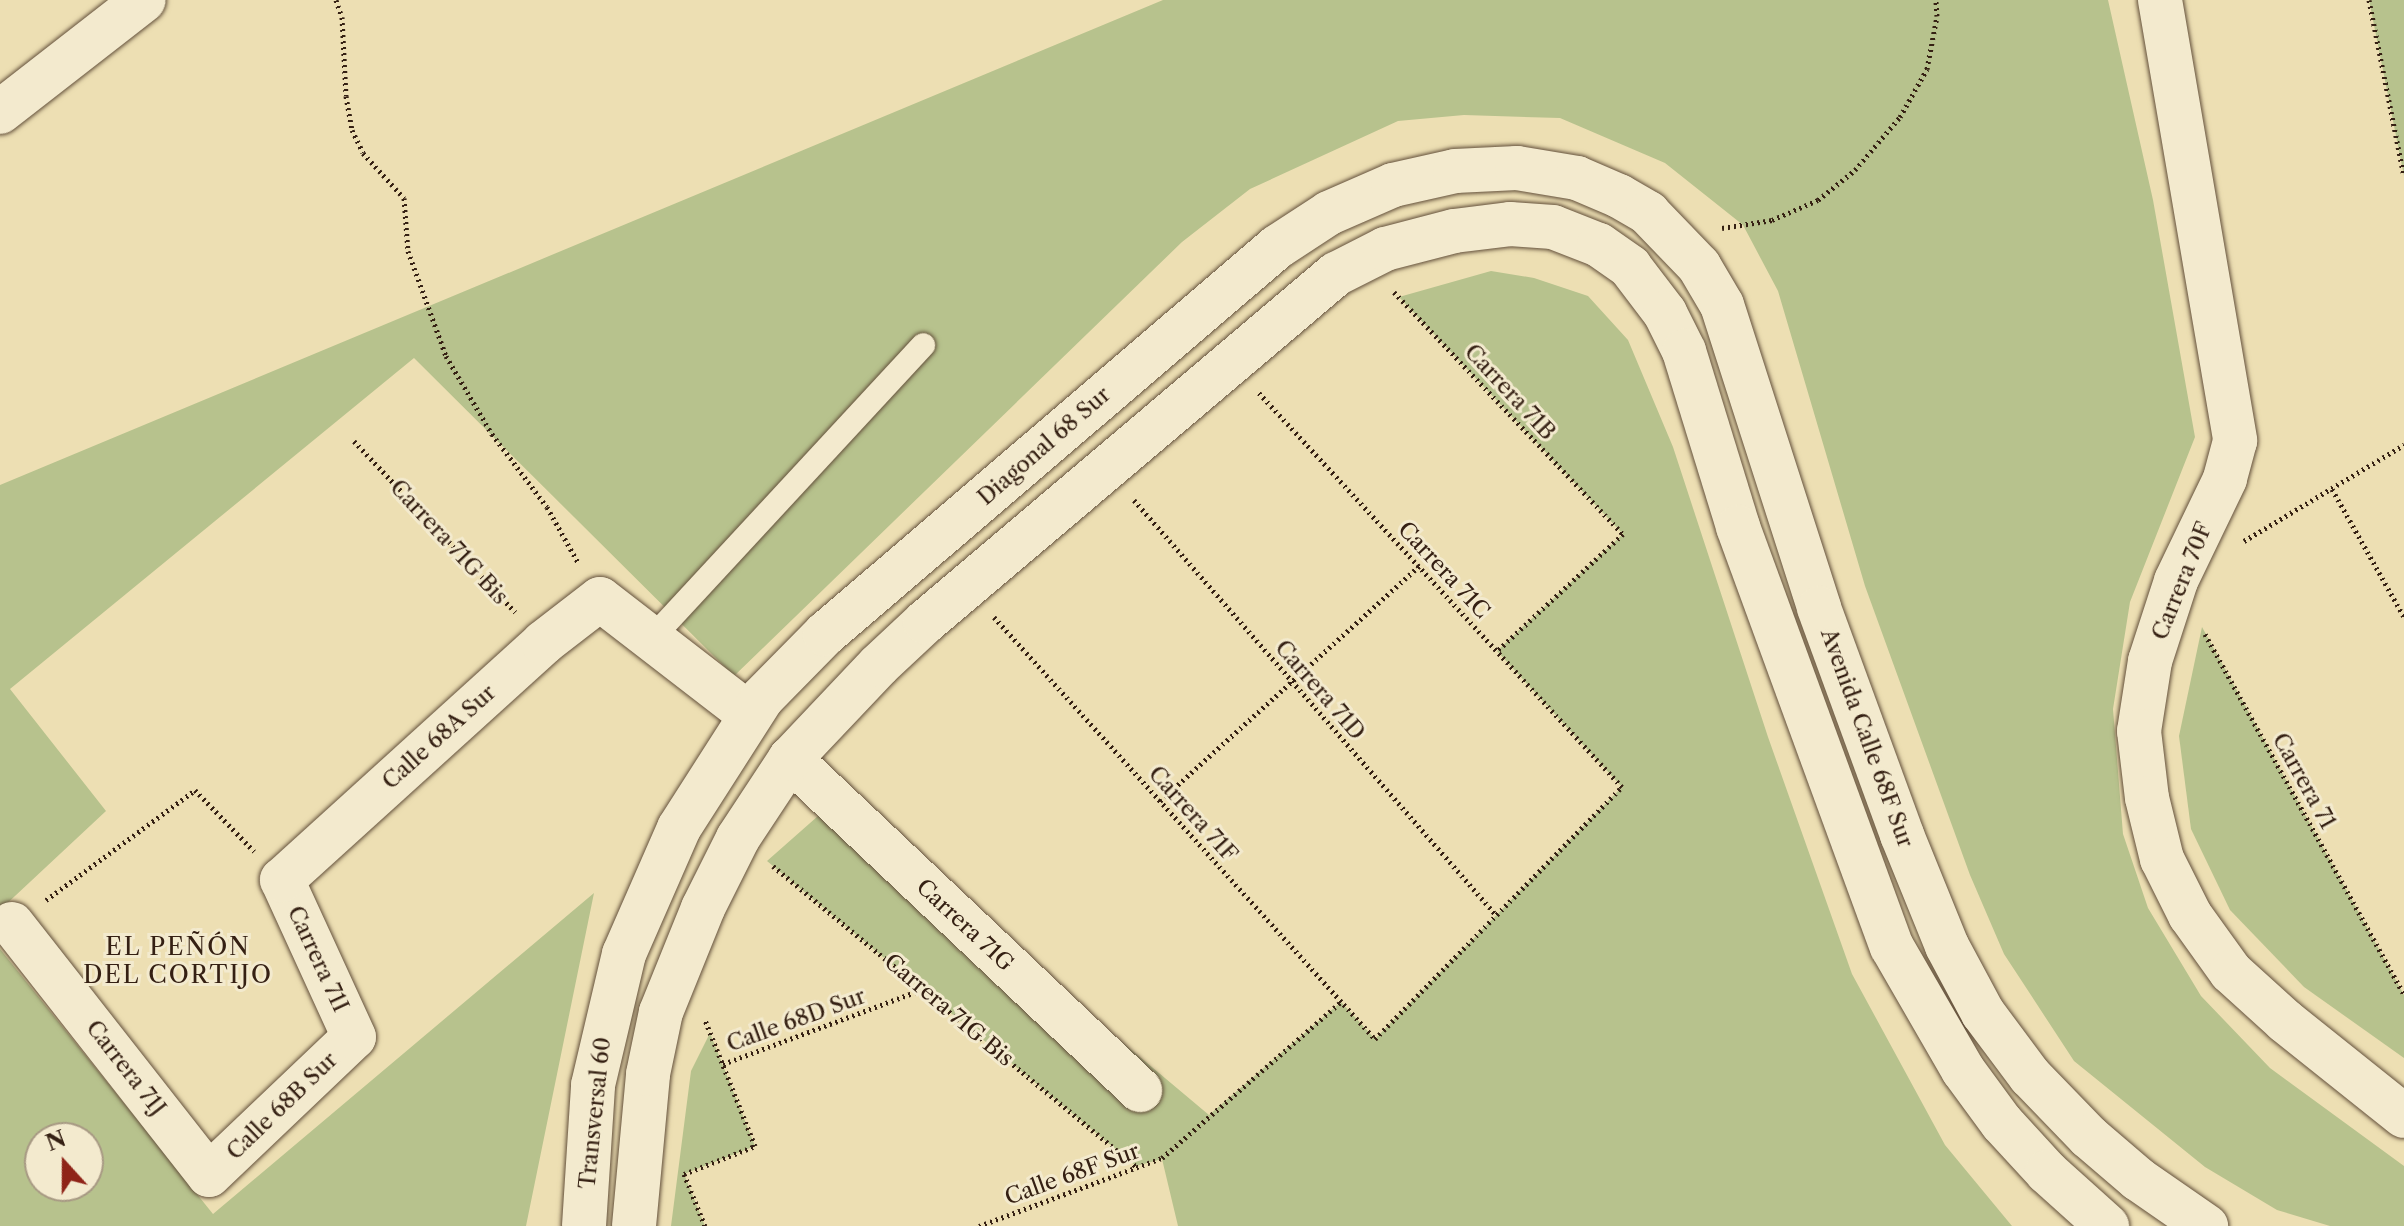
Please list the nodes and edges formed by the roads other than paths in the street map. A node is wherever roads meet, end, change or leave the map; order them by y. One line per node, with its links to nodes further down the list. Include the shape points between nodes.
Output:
1 (144, 0): 3 (street)
2 (2160, 0): 14 (street, Carrera 70F, via 2235,441 2225,479 2176,581 2150,661 2139,731 2147,798 2162,859 2190,915 2231,972)
3 (0, 112)
4 (1619, 196): 7 (street, Diagonal 68 Sur, via 1577,178 1517,168 1455,171 1393,185 1329,213 1277,247 836,624 789,667); 19 (street, Avenida Calle 68F Sur, via 1673,237 1699,266 1722,305 1819,608 1902,835 1983,1013 2030,1076 2089,1137)
5 (923, 345): 6 (lane)
6 (652, 638): 7 (street); 9 (street, Calle 68A Sur, via 600,599 543,643)
7 (750, 715): 11 (street, Diagonal 68 Sur, via 679,828)
8 (790, 759): 13 (street, Carrera 71G); 17 (street, via 738,838 680,959 661,1012 648,1074); 18 (street, via 925,622 1336,274 1385,249 1454,231 1510,224 1553,227 1599,245 1630,267 1648,287 1684,351 1738,527 1892,947 1963,1070 2002,1123)
9 (282, 880): 12 (street, Carrera 71I)
10 (12, 924): 15 (street, Carrera 71J)
11 (624, 954): 16 (street, Transversal 60, via 593,1085)
12 (354, 1037): 15 (street, Calle 68B Sur)
13 (1140, 1090)
14 (2404, 1116)
15 (209, 1175)
16 (584, 1226)
17 (634, 1226)
18 (2107, 1226)
19 (2206, 1226)

